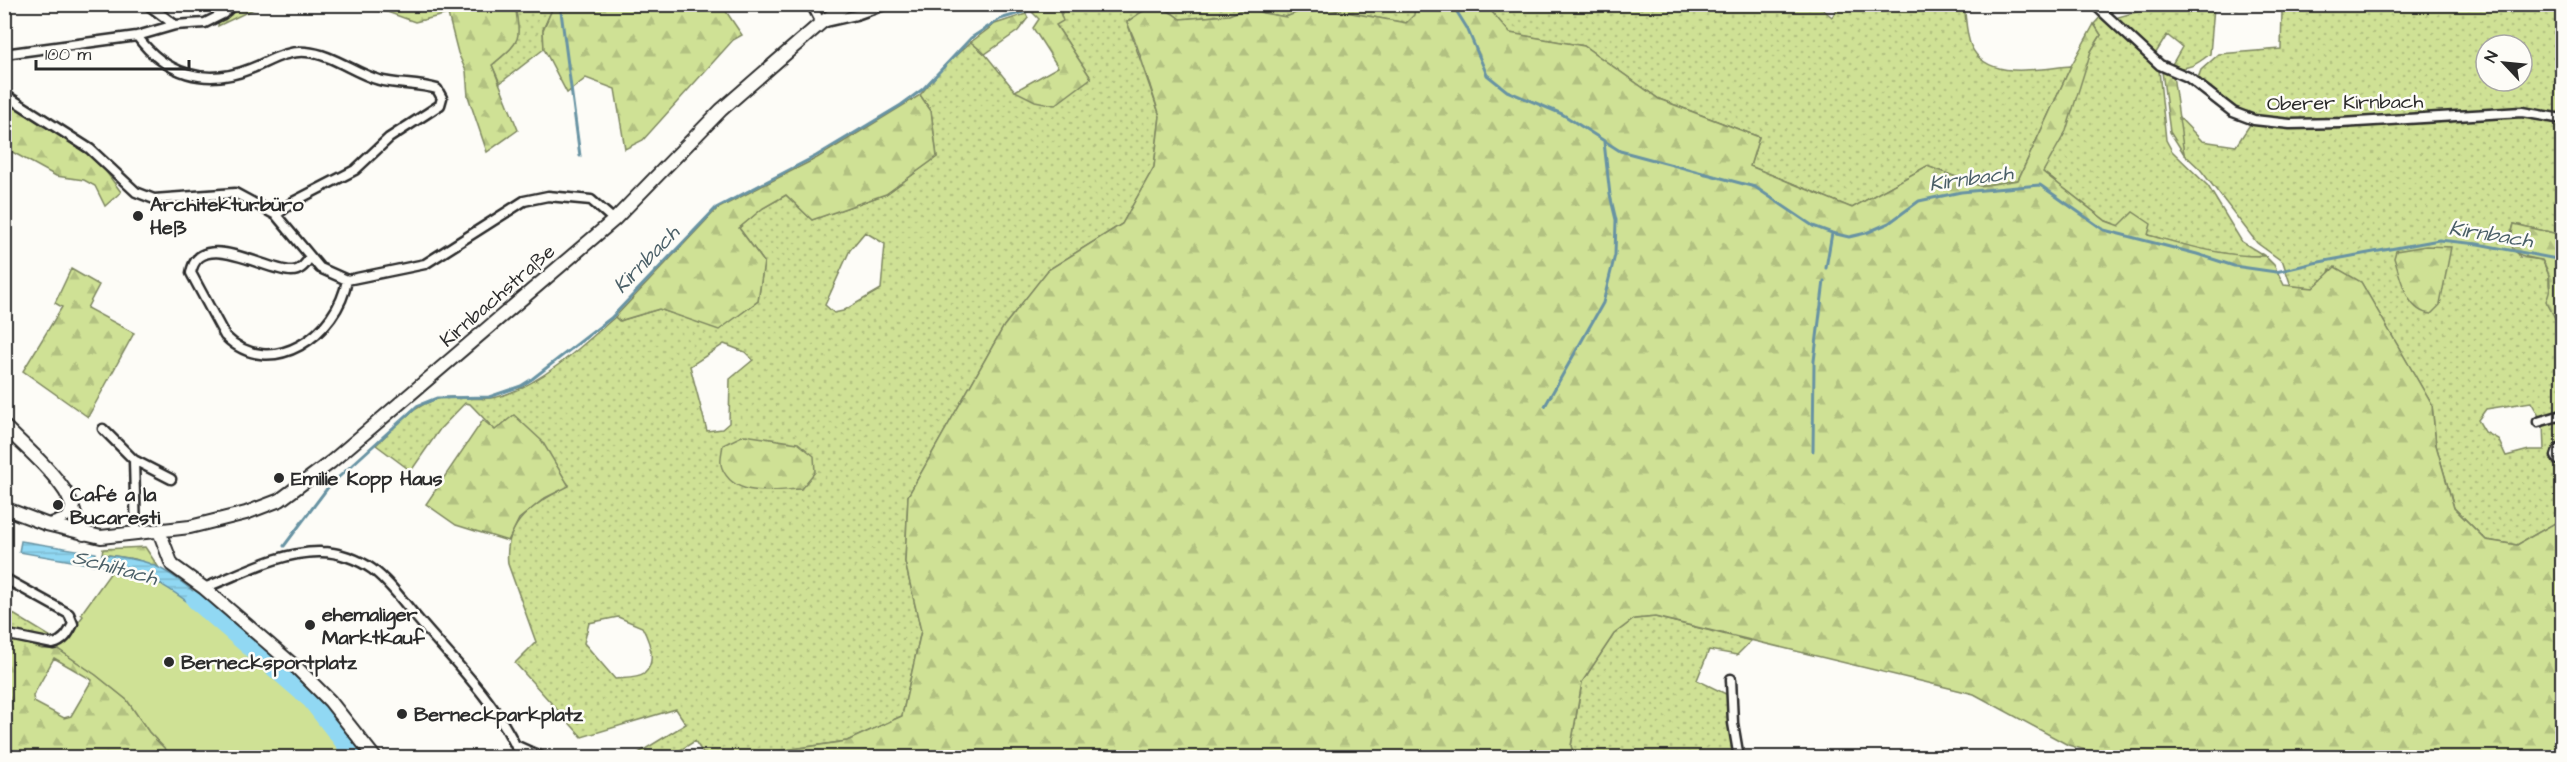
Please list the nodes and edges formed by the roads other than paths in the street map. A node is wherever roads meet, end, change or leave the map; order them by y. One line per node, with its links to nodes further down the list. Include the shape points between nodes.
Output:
1 (147, 4): 8 (street)
2 (234, 4): 8 (street, via 205,23)
3 (812, 4): 7 (street)
4 (847, 4): 7 (main road, Kirnbachstraße)
5 (887, 4): 7 (street)
6 (2094, 4): 12 (street, Oberer Kirnbach, via 2160,65 2188,77 2233,112 2254,120 2341,123 2522,112)
7 (820, 23): 14 (main road, Kirnbachstraße, via 721,110)
8 (175, 26): 9 (street)
9 (137, 36): 10 (street); 13 (street, via 163,64 204,78 225,77 289,53 306,52 378,80 421,84 437,90 442,98 440,105 388,138 355,170)
10 (4, 54)
11 (4, 94): 13 (street, via 90,149 144,196 154,199 235,193)
12 (2562, 119)
13 (276, 215): 15 (street)
14 (614, 220): 16 (street, via 591,200 548,196 524,201 425,264); 28 (main road, Kirnbachstraße, via 331,462 280,500 246,513)
15 (310, 257): 16 (street, via 320,268); 16 (street, via 292,272 219,252 205,254 192,265 191,273 232,344 267,355 296,348 321,330 345,293)
16 (347, 280)
17 (2562, 415): 18 (street)
18 (2538, 422)
19 (4, 426): 25 (main road, via 49,471)
20 (103, 429): 22 (street)
21 (2562, 447): 23 (street, via 2556,456)
22 (134, 459): 24 (street); 30 (street)
23 (2562, 461)
24 (171, 479)
25 (71, 505): 27 (street, via 67,517); 29 (main road)
26 (4, 508): 27 (main road, Kirnbachstraße)
27 (46, 524): 29 (main road, Kirnbachstraße)
28 (159, 531): 30 (main road, Kirnbachstraße); 32 (main road, via 172,565)
29 (84, 534): 30 (main road, Kirnbachstraße)
30 (136, 534)
31 (4, 578): 33 (street, via 69,614 73,624 61,642 53,644)
32 (204, 588): 35 (street, via 295,553 339,554 357,561 373,570 396,594 490,703); 36 (main road, via 298,669 330,701)
33 (4, 634)
34 (1731, 679): 39 (street)
35 (517, 746): 37 (street); 38 (street)
36 (375, 758)
37 (521, 758)
38 (544, 758)
39 (1739, 758)

